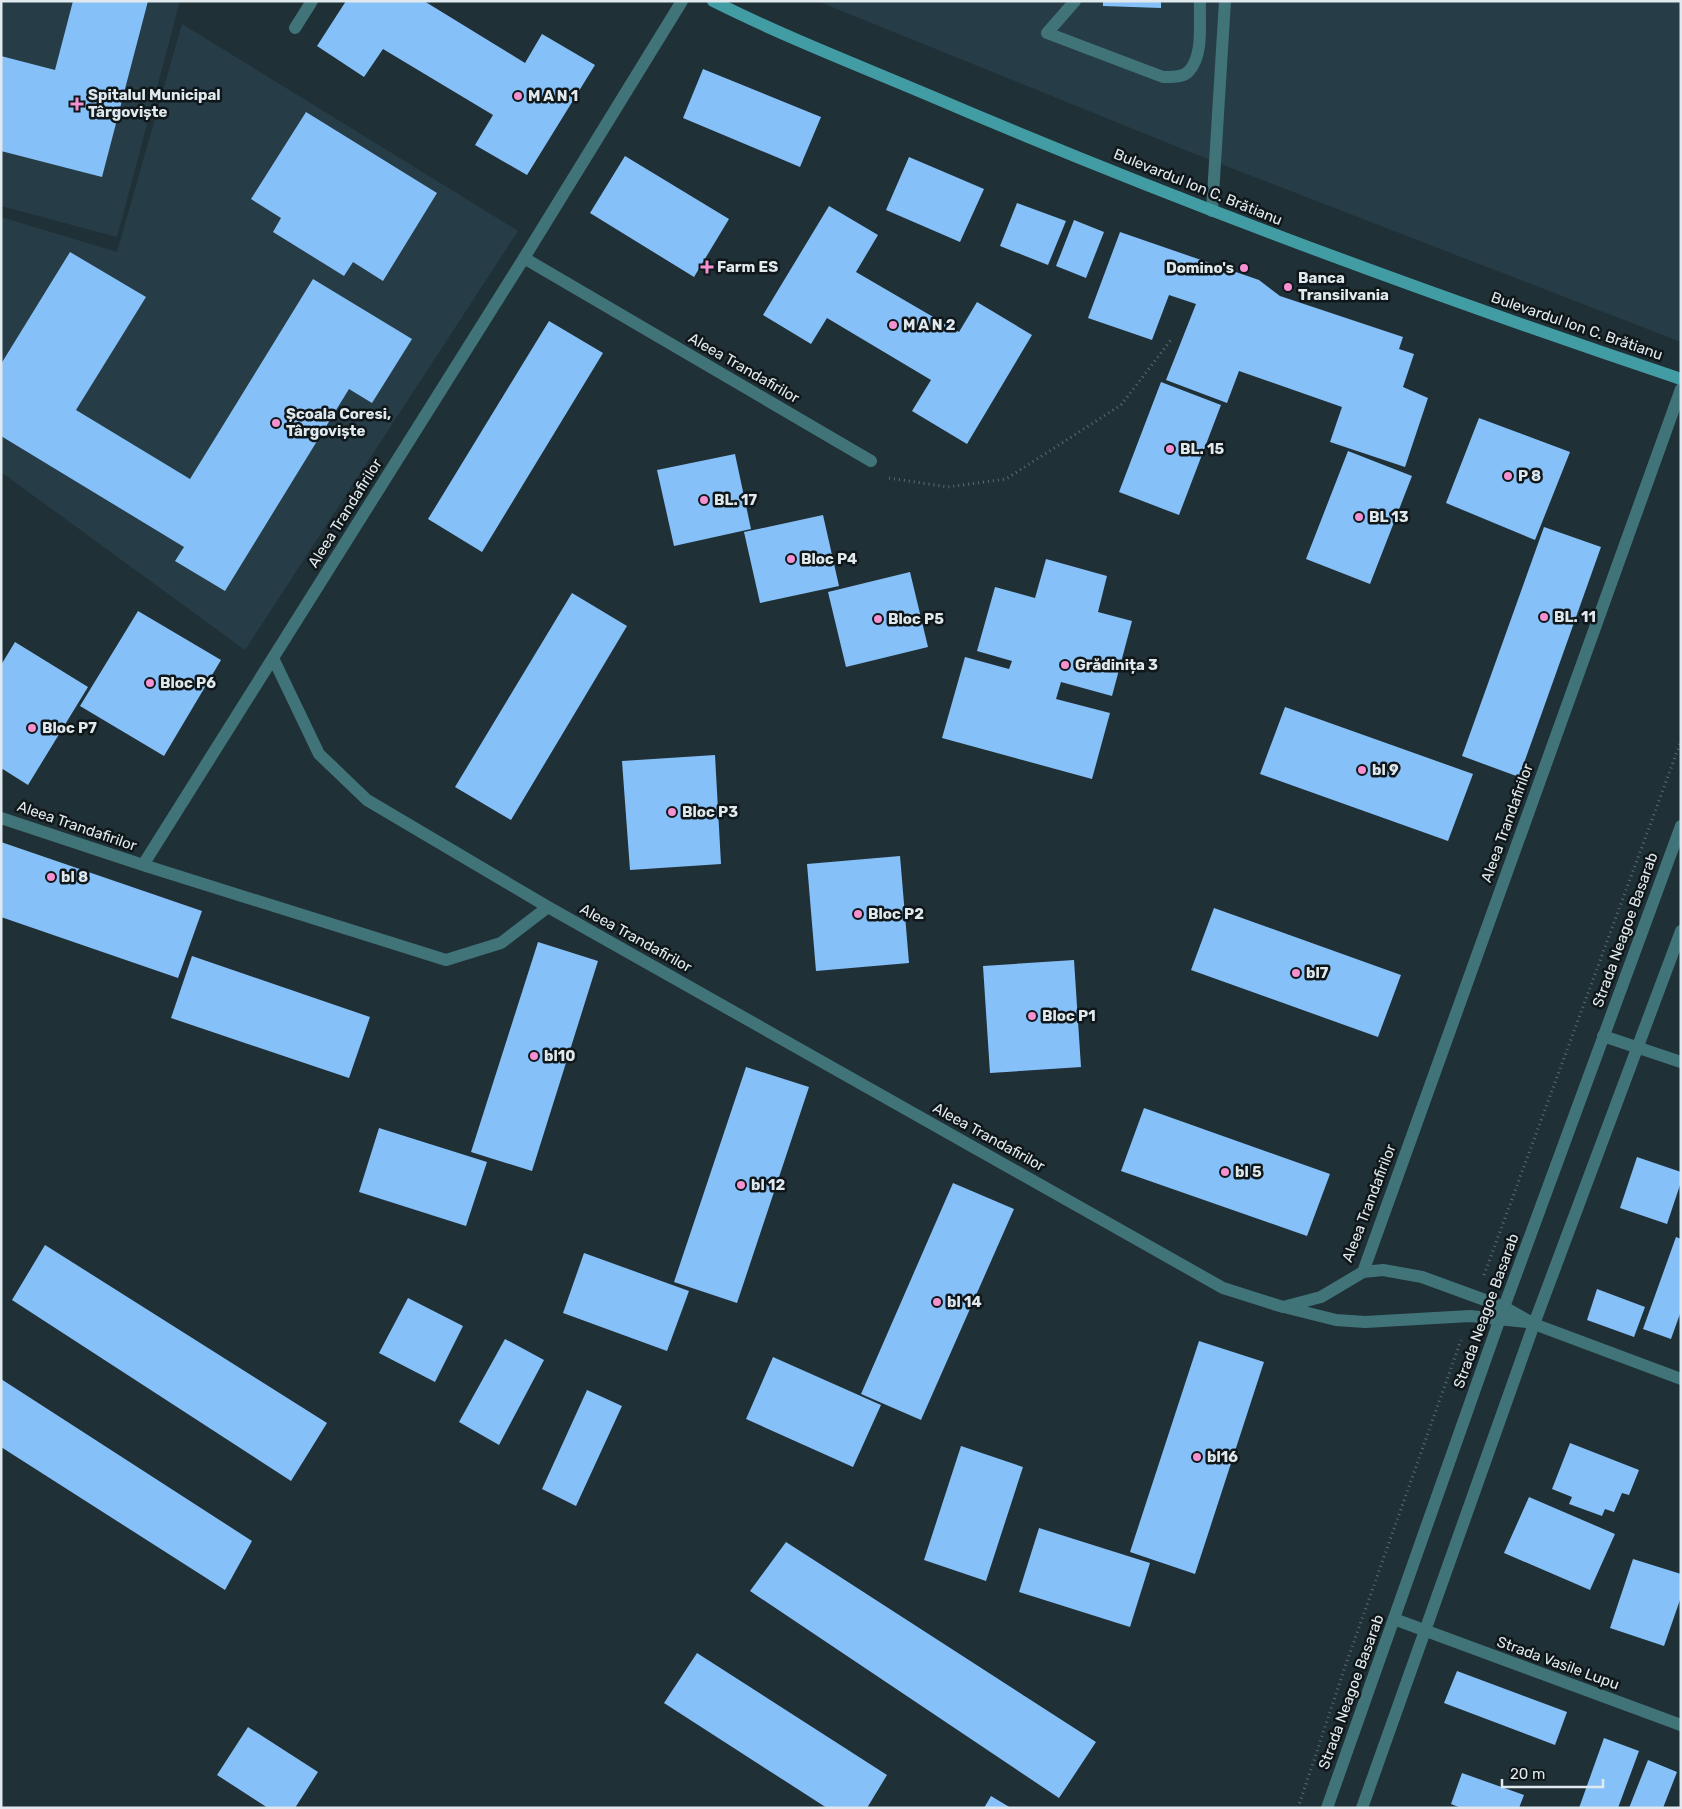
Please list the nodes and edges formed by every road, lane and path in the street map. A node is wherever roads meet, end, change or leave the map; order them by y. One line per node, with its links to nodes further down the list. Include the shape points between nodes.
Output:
1 (312, 1): 7 (street)
2 (682, 1): 9 (street, Aleea Trandafirilor)
3 (713, 1): 8 (main road, Bulevardul Ion C. Brătianu, via 1008,129)
4 (1075, 1): 5 (street, via 1047,33 1163,76 1177,77 1189,72 1195,60 1199,46)
5 (1200, 1)
6 (1225, 1): 8 (street)
7 (295, 28)
8 (1212, 211): 11 (main road, Bulevardul Ion C. Brătianu, via 1405,284)
9 (524, 258): 13 (street, Aleea Trandafirilor); 15 (street, Aleea Trandafirilor)
10 (1171, 340): 14 (path, via 1120,404 1006,480 948,487)
11 (1681, 379)
12 (1681, 389): 25 (street, Aleea Trandafirilor)
13 (871, 461)
14 (884, 477)
15 (273, 658): 19 (street, Aleea Trandafirilor); 20 (street, Aleea Trandafirilor, via 319,754 367,800)
16 (1681, 741): 26 (path)
17 (1, 818): 19 (street, Aleea Trandafirilor)
18 (1681, 826): 22 (street, Strada Neagoe Basarab)
19 (143, 866): 20 (street, Aleea Trandafirilor, via 446,960 501,943)
20 (548, 907): 27 (street, Aleea Trandafirilor, via 1223,1288)
21 (1681, 931): 23 (street)
22 (1603, 1036): 23 (street); 28 (street, Strada Neagoe Basarab)
23 (1637, 1048): 24 (street); 30 (street)
24 (1681, 1062)
25 (1363, 1272): 26 (street, via 1408,1273); 27 (street, Aleea Trandafirilor, via 1321,1297)
26 (1477, 1296): 28 (street)
27 (1283, 1307): 29 (street, via 1336,1320 1365,1322)
28 (1502, 1313): 29 (street); 30 (street); 32 (street, Strada Neagoe Basarab)
29 (1470, 1316): 35 (path, via 1349,1654)
30 (1534, 1324): 31 (street); 33 (street)
31 (1681, 1379)
32 (1394, 1619): 33 (street, Strada Vasile Lupu); 36 (street, Strada Neagoe Basarab)
33 (1424, 1631): 34 (street, Strada Vasile Lupu); 37 (street)
34 (1681, 1725)
35 (1298, 1808)
36 (1327, 1808)
37 (1362, 1808)

